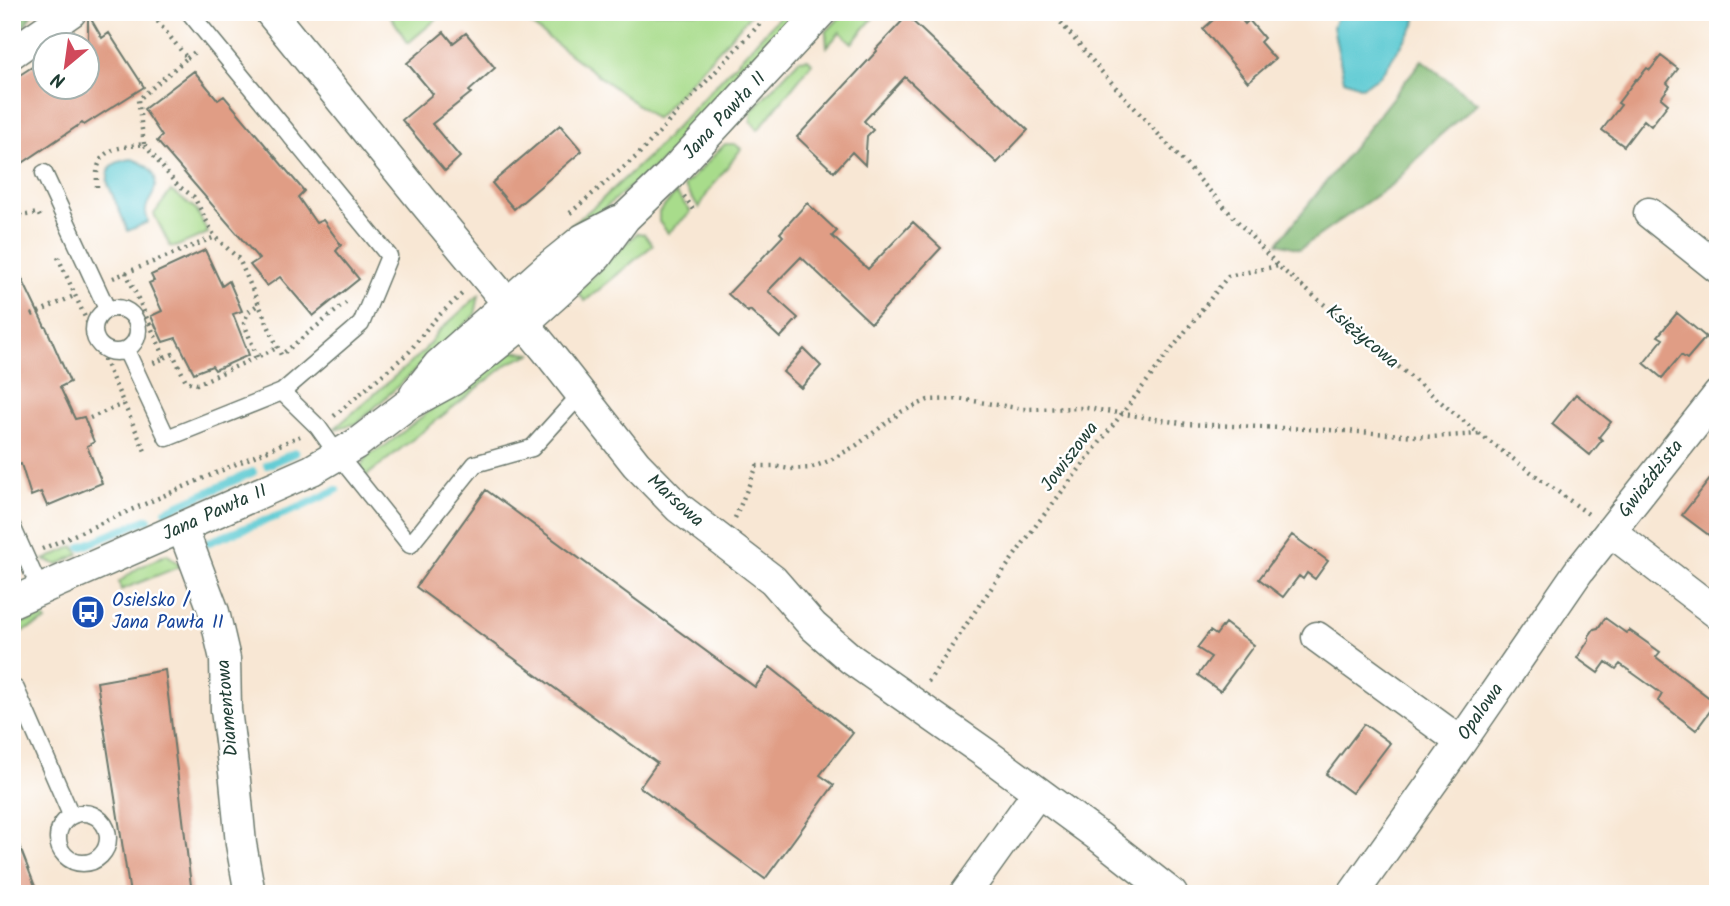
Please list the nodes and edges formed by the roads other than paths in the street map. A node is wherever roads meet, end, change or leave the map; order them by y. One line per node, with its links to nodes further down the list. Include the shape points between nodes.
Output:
1 (71, 12): 5 (street)
2 (189, 12): 12 (lane, via 389,256 361,324)
3 (270, 12): 10 (street, Marsowa)
4 (821, 12): 10 (street, Jana Pawła II, via 669,176 625,218 583,239)
5 (12, 54)
6 (44, 173): 9 (lane)
7 (1649, 214): 8 (street)
8 (1718, 268)
9 (107, 309): 11 (lane, via 122,309 134,317 138,332); 11 (lane, via 94,325 96,339 112,352)
10 (515, 313): 14 (street, Marsowa); 15 (street, Jana Pawła II, via 438,365 407,405)
11 (126, 350): 12 (lane, via 167,438)
12 (282, 392): 15 (lane)
13 (1718, 394): 18 (street, Gwiaździsta)
14 (580, 395): 15 (lane, via 531,448 475,464 410,545); 25 (street, Marsowa, via 679,508 774,580 813,626 851,659)
15 (338, 455): 17 (street, Jana Pawła II)
16 (12, 526): 19 (lane)
17 (182, 527): 19 (street, Jana Pawła II); 27 (street, Diamentowa, via 214,612 225,659 226,710)
18 (1610, 531): 21 (street); 24 (street, Opalowa)
19 (40, 589): 20 (street, Jana Pawła II)
20 (12, 602)
21 (1718, 614)
22 (1317, 637): 24 (street)
23 (12, 691): 26 (lane, via 16,689)
24 (1461, 742): 30 (street, Opalowa)
25 (1038, 792): 28 (street); 29 (street, Marsowa)
26 (71, 815)
27 (250, 894)
28 (965, 894)
29 (1172, 894)
30 (1353, 894)

